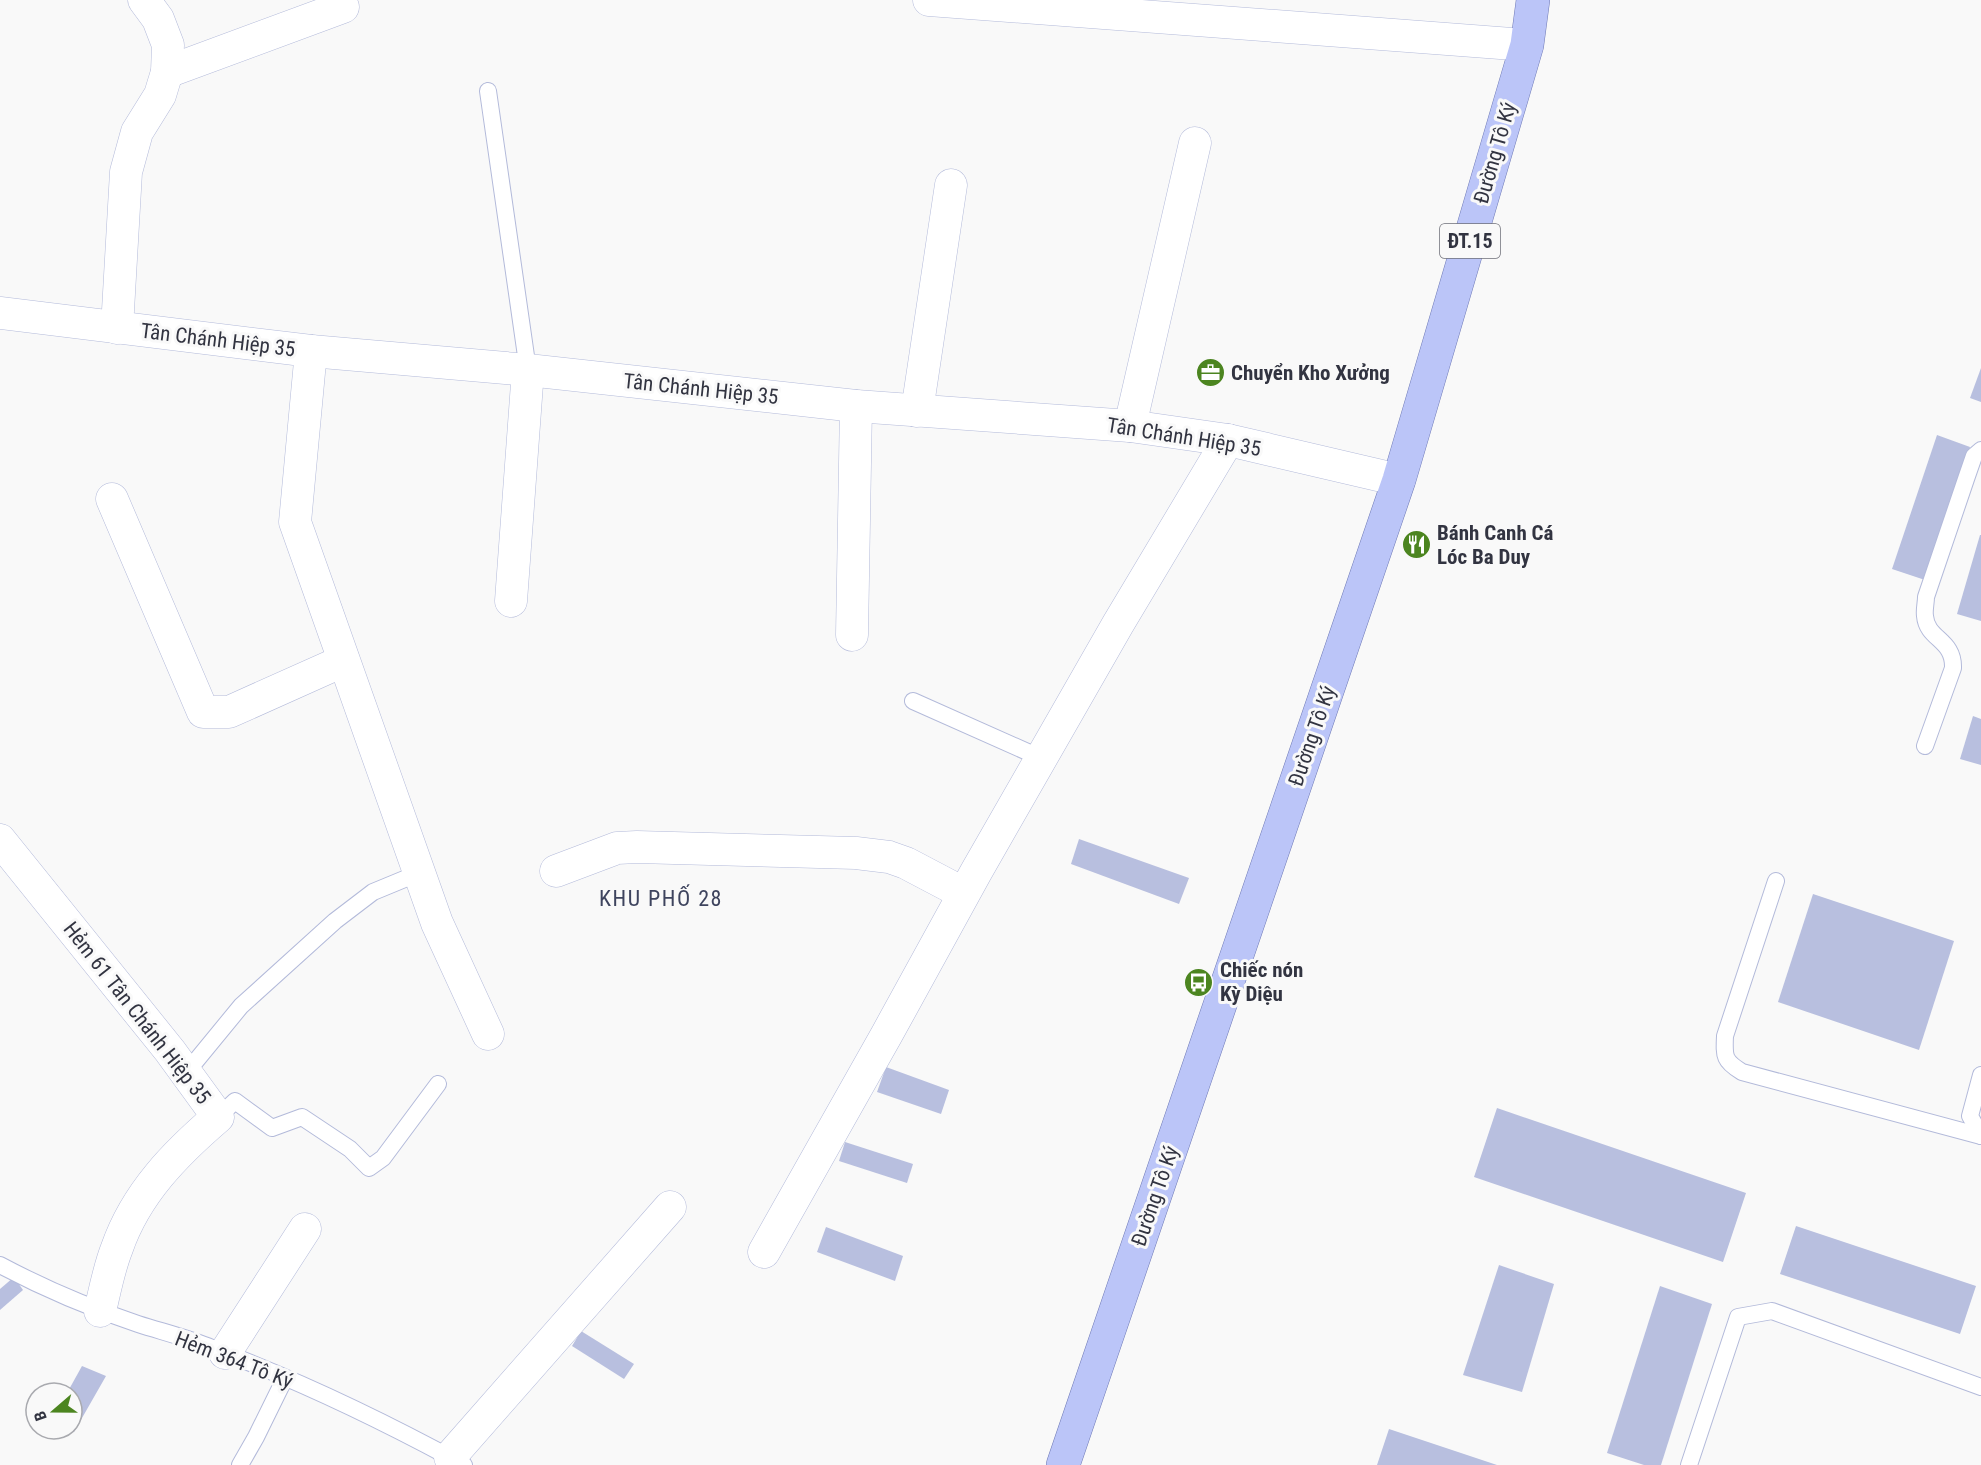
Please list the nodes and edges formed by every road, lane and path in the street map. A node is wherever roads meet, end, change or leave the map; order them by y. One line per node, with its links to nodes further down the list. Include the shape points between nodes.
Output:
1 (144, 0): 6 (street, via 158,19 168,45)
2 (929, 0): 5 (street)
3 (1533, 0): 5 (main road, Đường Tô Ký / ĐT.15)
4 (343, 7): 6 (street)
5 (1527, 45): 19 (main road, Đường Tô Ký / ĐT.15)
6 (167, 72): 11 (street, via 160,95 137,132 126,172)
7 (488, 91): 13 (lane)
8 (1195, 143): 16 (street)
9 (951, 185): 15 (street)
10 (0, 313): 11 (street, Tân Chánh Hiệp 35)
11 (117, 328): 12 (street, Tân Chánh Hiệp 35)
12 (311, 351): 13 (street, Tân Chánh Hiệp 35); 23 (street, via 295,522)
13 (528, 370): 14 (street, Tân Chánh Hiệp 35); 21 (street)
14 (856, 406): 15 (street, Tân Chánh Hiệp 35); 22 (street)
15 (917, 411): 16 (street, Tân Chánh Hiệp 35)
16 (1130, 426): 17 (street, Tân Chánh Hiệp 35)
17 (1228, 440): 19 (street, Tân Chánh Hiệp 35); 26 (street)
18 (1981, 450): 25 (lane, via 1974,456 1926,597 1926,623 1951,651 1953,668)
19 (1399, 480): 48 (main road, Đường Tô Ký / ĐT.15)
20 (112, 499): 23 (street, via 203,712 229,712)
21 (511, 601)
22 (852, 635)
23 (343, 661): 29 (street)
24 (913, 701): 26 (lane)
25 (1925, 746)
26 (1041, 758): 31 (street)
27 (0, 840): 33 (street, Hẻm 61 Tân Chánh Hiệp 35)
28 (556, 871): 31 (street, via 617,848 856,853 906,863)
29 (419, 873): 32 (street, via 437,923); 33 (lane, via 373,892 335,921 241,1006)
30 (1776, 881): 37 (lane, via 1725,1036 1724,1052 1729,1064 1742,1072)
31 (963, 893): 40 (street)
32 (488, 1034)
33 (186, 1073): 36 (street, Hẻm 61 Tân Chánh Hiệp 35)
34 (1981, 1075): 37 (lane, via 1970,1116)
35 (438, 1084): 36 (lane, via 383,1158 369,1168 350,1149 302,1117 272,1128 234,1101)
36 (218, 1117): 42 (street, Hẻm 61 Tân Chánh Hiệp 35, via 183,1147 148,1189 117,1246)
37 (1981, 1136)
38 (670, 1206): 46 (street)
39 (305, 1230): 43 (street)
40 (764, 1252)
41 (0, 1265): 42 (lane, Hẻm 364 Tô Ký)
42 (100, 1311): 43 (lane, Hẻm 364 Tô Ký)
43 (225, 1353): 44 (lane, Hẻm 364 Tô Ký)
44 (285, 1378): 46 (lane, Hẻm 364 Tô Ký); 47 (lane)
45 (1981, 1387): 49 (lane, via 1772,1311 1738,1317)
46 (457, 1461)
47 (240, 1465)
48 (1063, 1465)
49 (1689, 1465)

